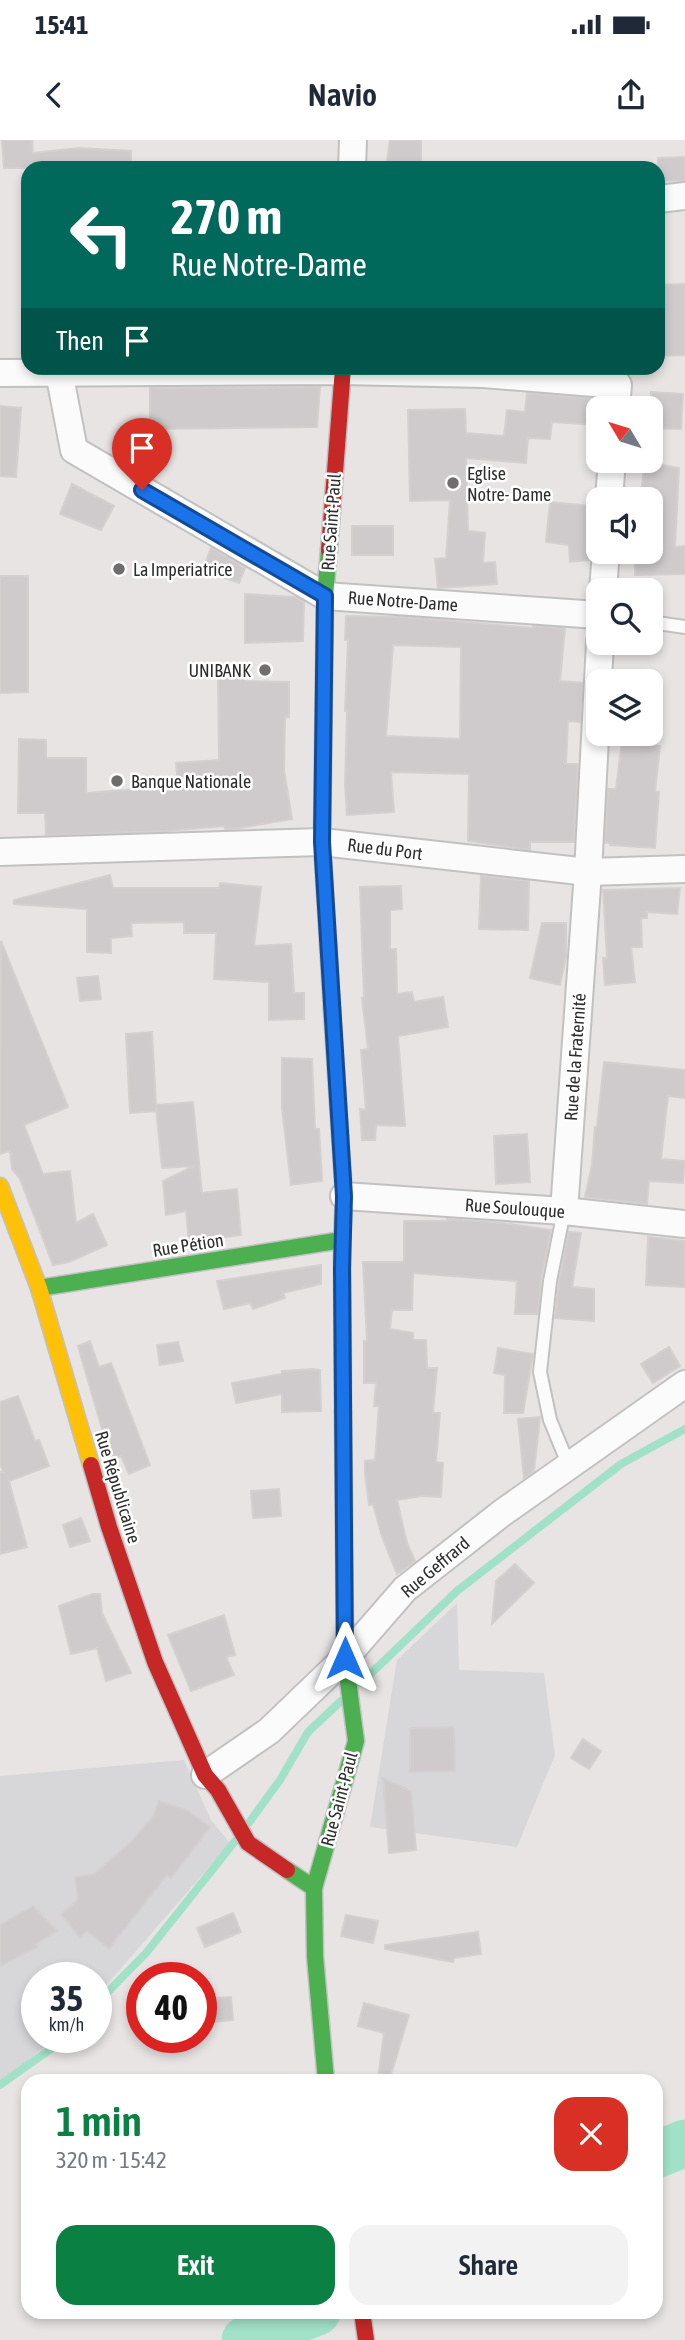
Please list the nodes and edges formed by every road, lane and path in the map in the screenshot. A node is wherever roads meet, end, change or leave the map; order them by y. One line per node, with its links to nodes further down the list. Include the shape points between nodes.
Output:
1 (353, 140): 2 (street)
2 (352, 161)
3 (685, 196): 4 (street)
4 (665, 198)
5 (0, 373): 6 (street)
6 (21, 373)
7 (60, 375): 11 (street, Rue Notre-Dame, via 74,450)
8 (343, 375): 11 (street, Rue Saint-Paul)
9 (504, 375): 10 (street)
10 (617, 396)
11 (325, 596): 12 (street, Rue Notre-Dame); 16 (street, Rue Saint-Paul)
12 (586, 614)
13 (663, 624): 14 (lane)
14 (685, 627)
15 (599, 655): 19 (street, Rue de la Fraternité)
16 (322, 842): 17 (street, Rue du Port); 19 (street, Rue du Port); 21 (street, Rue Saint-Paul)
17 (0, 852)
18 (685, 869): 19 (street, Rue du Port)
19 (588, 872): 22 (street, Rue de la Fraternité)
20 (0, 1186): 25 (street, Rue Républicaine)
21 (344, 1196): 22 (street, Rue Soulouque); 24 (street, Rue Saint-Paul)
22 (564, 1211): 23 (street, Rue Soulouque); 27 (lane, Rue de la Fraternité, via 540,1371 550,1420)
23 (685, 1224)
24 (342, 1240): 25 (street, Rue Pétion); 28 (street, Rue Saint-Paul)
25 (39, 1288): 29 (street, Rue Républicaine, via 109,1527 155,1662)
26 (685, 1384): 27 (street, Rue Geffrard)
27 (569, 1466): 28 (street, Rue Geffrard, via 405,1588)
28 (345, 1658): 29 (street, Rue Geffrard); 30 (street, Rue Saint-Paul, via 356,1741)
29 (212, 1783): 30 (street, Rue Républicaine, via 248,1843)
30 (314, 1888): 31 (street, Rue Saint-Paul)
31 (325, 2074)

